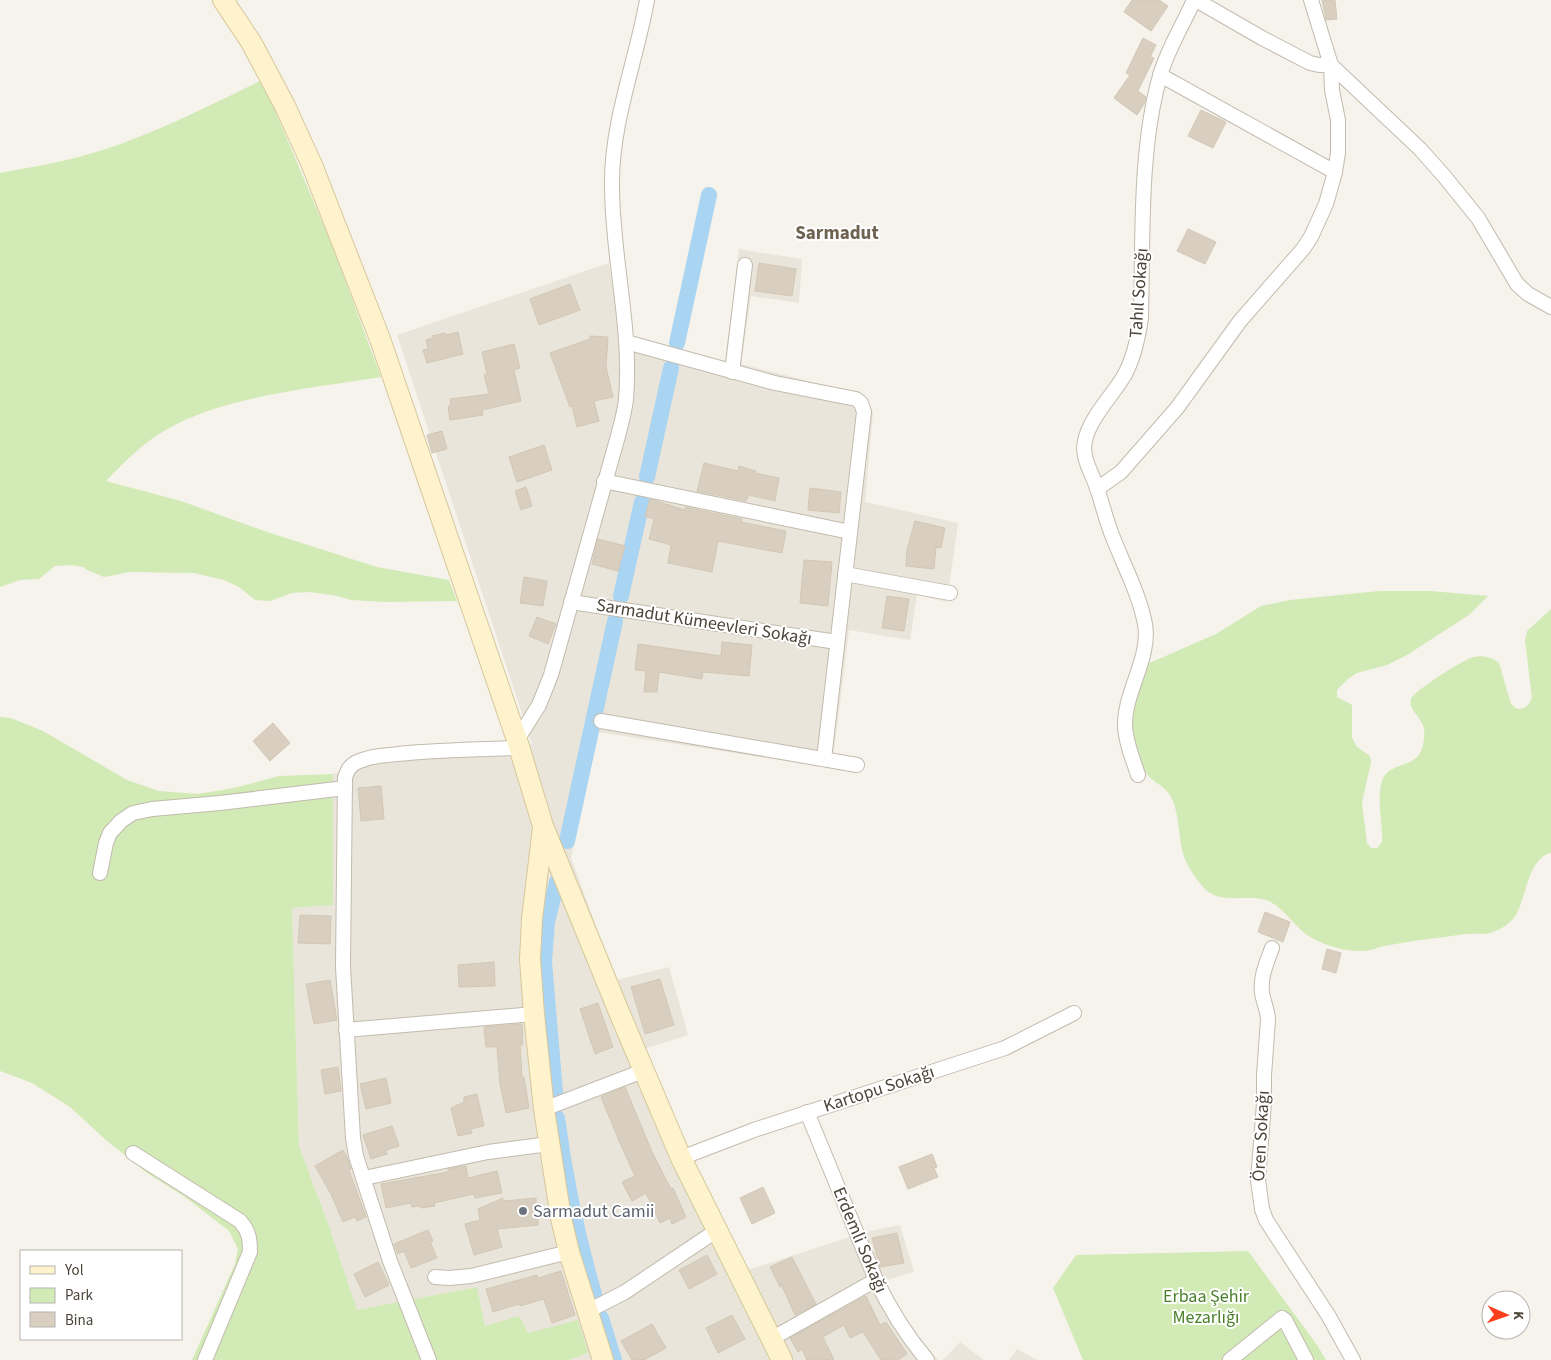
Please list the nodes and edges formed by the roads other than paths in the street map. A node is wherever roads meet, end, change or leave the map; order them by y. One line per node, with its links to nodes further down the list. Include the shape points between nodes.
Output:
1 (222, 0): 20 (main road, via 255,50 312,165 380,339)
2 (647, 0): 10 (street, Sarmadut Kümeevleri Sokağı, via 613,158 612,211)
3 (1195, 0): 5 (street, via 1304,60 1319,65); 6 (street, Tahıl Sokağı)
4 (1310, 0): 5 (street)
5 (1331, 64): 7 (street, via 1339,132); 9 (street, via 1444,176 1478,218 1517,284)
6 (1160, 75): 7 (street); 13 (street, Tahıl Sokağı, via 1146,161 1141,318 1137,340 1123,377 1088,430 1084,442 1084,452)
7 (1335, 172): 13 (street, via 1321,217 1303,249 1240,321 1178,408 1121,472)
8 (745, 265): 11 (street)
9 (1551, 307)
10 (626, 342): 11 (street, Sarmadut Kümeevleri Sokağı); 12 (street, Sarmadut Kümeevleri Sokağı, via 626,400)
11 (732, 372): 14 (street, Sarmadut Kümeevleri Sokağı, via 856,399 861,404 864,412)
12 (604, 481): 14 (street); 17 (street, Sarmadut Kümeevleri Sokağı)
13 (1097, 489): 23 (street, Tahıl Sokağı, via 1145,624 1146,643 1125,724)
14 (850, 532): 15 (street, Sarmadut Kümeevleri Sokağı)
15 (845, 574): 16 (street); 18 (street, Sarmadut Kümeevleri Sokağı)
16 (950, 593)
17 (571, 602): 18 (street, Sarmadut Kümeevleri Sokağı); 20 (street, Sarmadut Kümeevleri Sokağı, via 551,675)
18 (838, 642): 21 (street, Sarmadut Kümeevleri Sokağı)
19 (601, 722): 21 (street)
20 (518, 744): 24 (street, via 365,759 348,769); 25 (main road)
21 (824, 759): 22 (street)
22 (857, 765)
23 (1138, 776)
24 (345, 788): 26 (street, via 134,813 110,833); 30 (street, via 343,967)
25 (543, 826): 28 (main road, via 530,959); 31 (main road)
26 (100, 873)
27 (1272, 948): 51 (street, Ören Sokağı, via 1262,984 1268,1020 1258,1192 1266,1220 1328,1315)
28 (534, 1014): 30 (street); 32 (main road)
29 (1074, 1014): 33 (street, Kartopu Sokağı, via 1005,1048)
30 (346, 1030): 37 (street, via 353,1138)
31 (644, 1071): 32 (street); 36 (main road)
32 (544, 1109): 34 (main road)
33 (807, 1112): 36 (street, Kartopu Sokağı); 41 (street, Erdemli Sokağı)
34 (549, 1144): 37 (street, via 495,1151); 39 (main road)
35 (133, 1153): 44 (street, via 247,1228 250,1252)
36 (681, 1158): 38 (main road)
37 (364, 1178): 45 (street, via 390,1261)
38 (716, 1230): 42 (street, via 625,1292); 43 (main road)
39 (569, 1252): 40 (street, via 471,1276); 42 (main road)
40 (435, 1277)
41 (876, 1280): 43 (street); 48 (street, Erdemli Sokağı, via 888,1306)
42 (588, 1311): 46 (main road)
43 (771, 1339): 47 (main road)
44 (205, 1360)
45 (429, 1360)
46 (602, 1360)
47 (782, 1360)
48 (927, 1360)
49 (1230, 1360): 50 (street, via 1282,1318)
50 (1306, 1360)
51 (1353, 1360)

